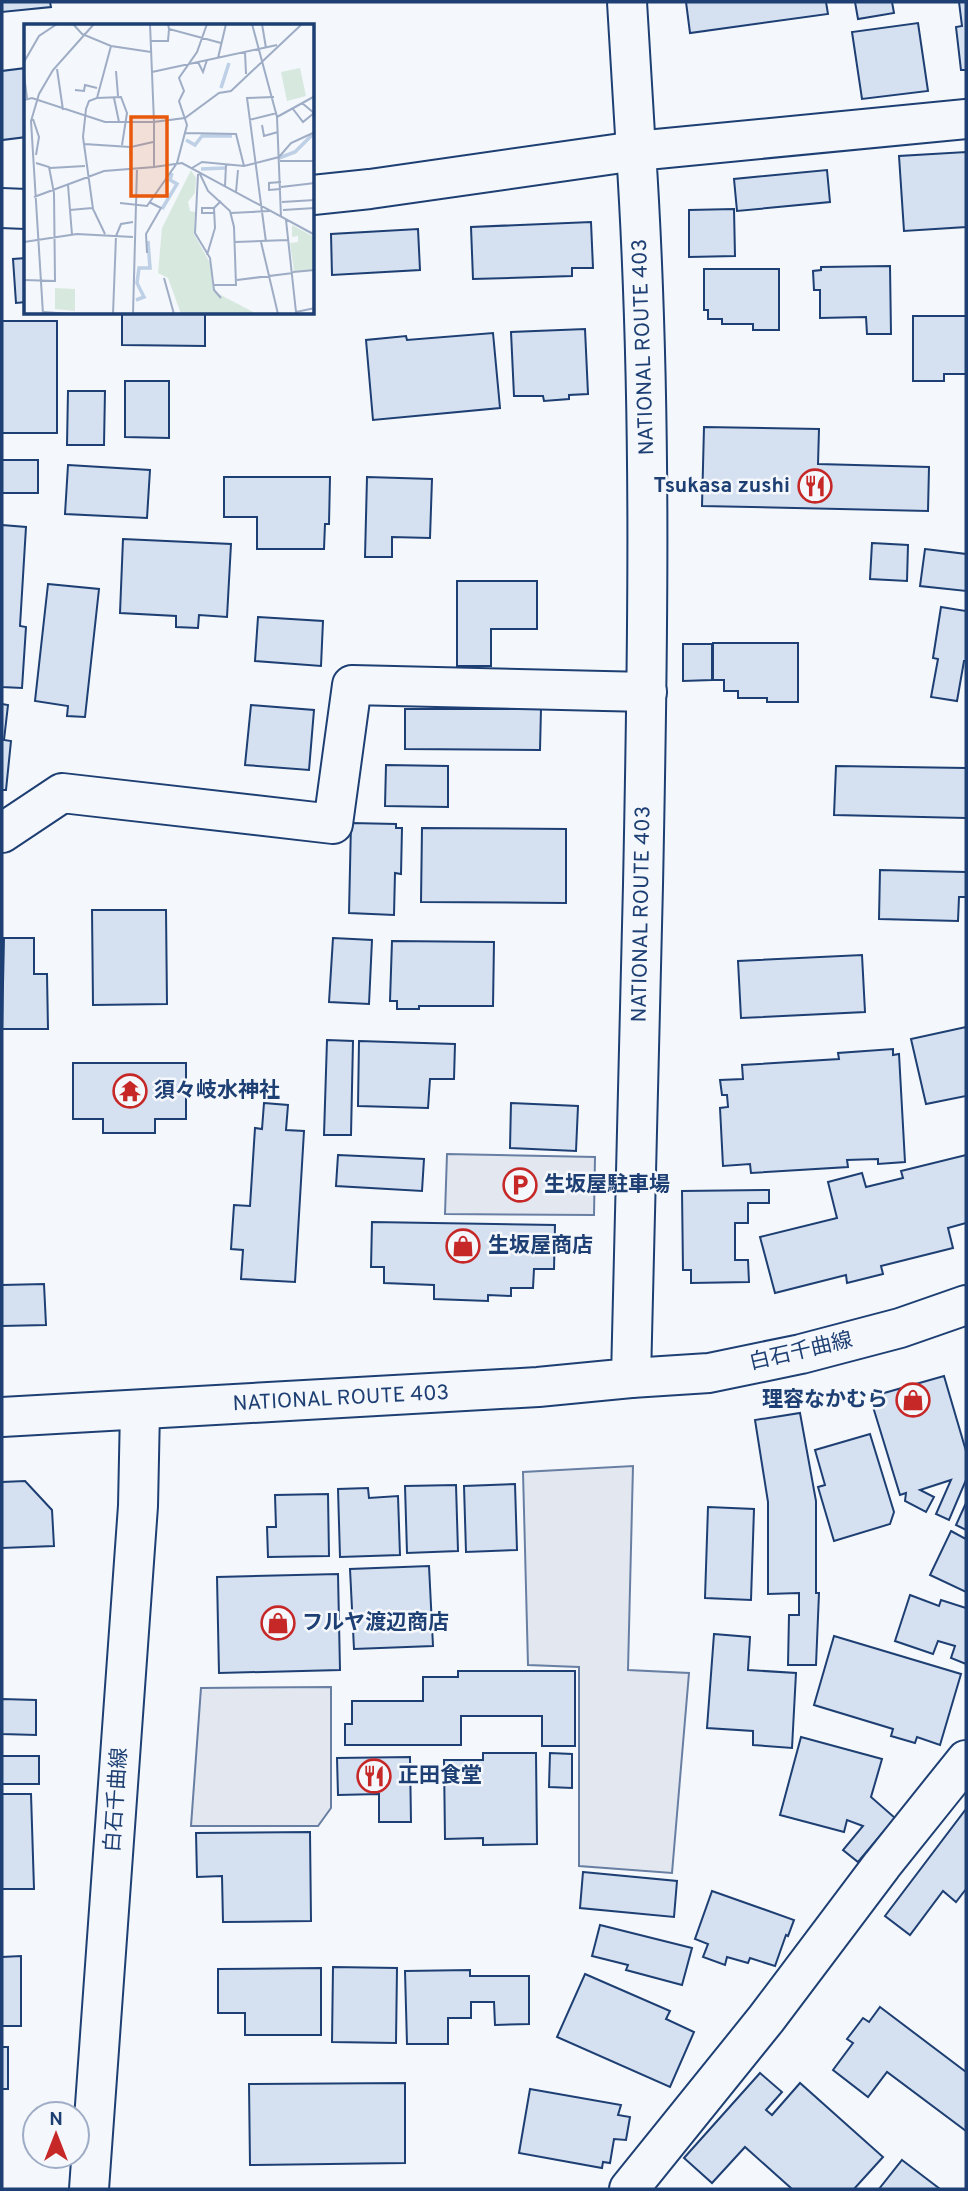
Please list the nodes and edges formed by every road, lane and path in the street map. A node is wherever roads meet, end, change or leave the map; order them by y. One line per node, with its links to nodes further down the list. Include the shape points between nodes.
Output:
1 (627, 2): 3 (main road, NATIONAL ROUTE 403)
2 (966, 119): 3 (main road)
3 (636, 151): 4 (main road); 7 (main road, NATIONAL ROUTE 403, via 649,520)
4 (315, 195)
5 (2, 208): 6 (main road)
6 (24, 209)
7 (647, 692): 8 (main road, via 352,685 334,824 62,793); 10 (main road, NATIONAL ROUTE 403)
8 (2, 833)
9 (966, 1305): 10 (main road, 白石千曲線, via 801,1354 709,1373)
10 (631, 1378): 11 (main road, NATIONAL ROUTE 403)
11 (141, 1410): 12 (main road, NATIONAL ROUTE 403); 14 (main road, 白石千曲線)
12 (2, 1417)
13 (966, 1760): 15 (main road)
14 (89, 2189)
15 (629, 2189)

